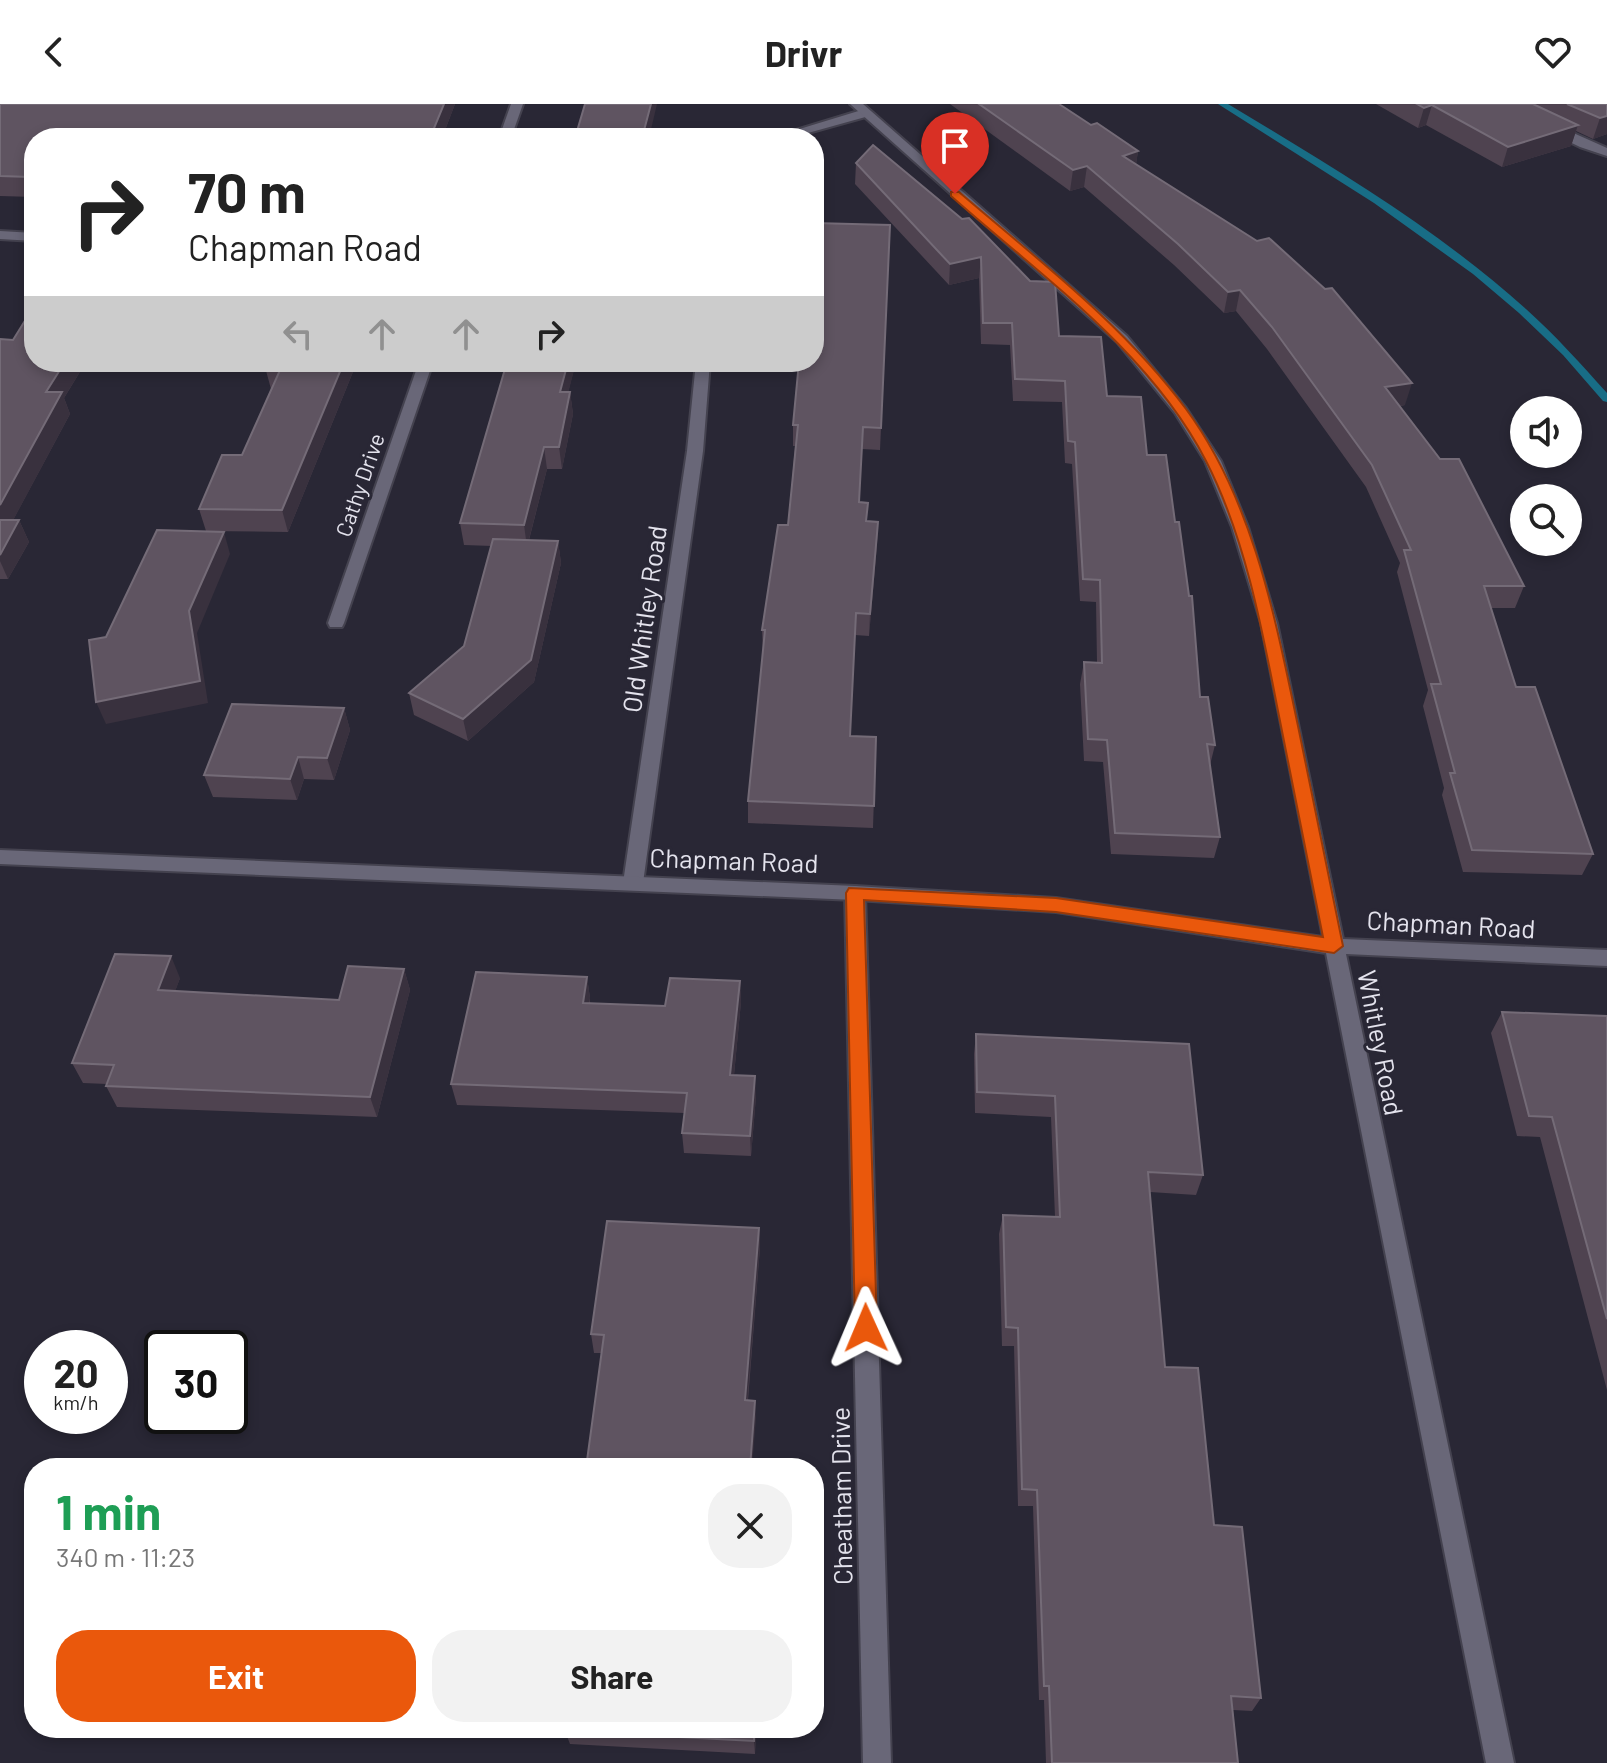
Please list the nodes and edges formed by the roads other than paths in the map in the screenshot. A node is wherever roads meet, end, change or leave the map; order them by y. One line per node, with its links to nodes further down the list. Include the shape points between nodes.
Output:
1 (517, 104): 4 (street)
2 (1498, 104): 6 (street)
3 (860, 108): 5 (street); 15 (street, Whitley Road, via 1122,339 1181,411 1213,461 1269,623)
4 (509, 128)
5 (804, 128)
6 (1607, 152)
7 (6, 236): 8 (street)
8 (0, 253)
9 (423, 372): 11 (street, Cathy Drive)
10 (702, 372): 13 (street, Old Whitley Road)
11 (336, 623)
12 (0, 857): 13 (street, Chapman Road)
13 (633, 883): 14 (street, Chapman Road)
14 (855, 893): 15 (street, Chapman Road, via 1056,905); 17 (street, Cheatham Drive)
15 (1334, 946): 16 (street, Chapman Road); 18 (street, Whitley Road)
16 (1607, 958)
17 (877, 1763)
18 (1500, 1763)

